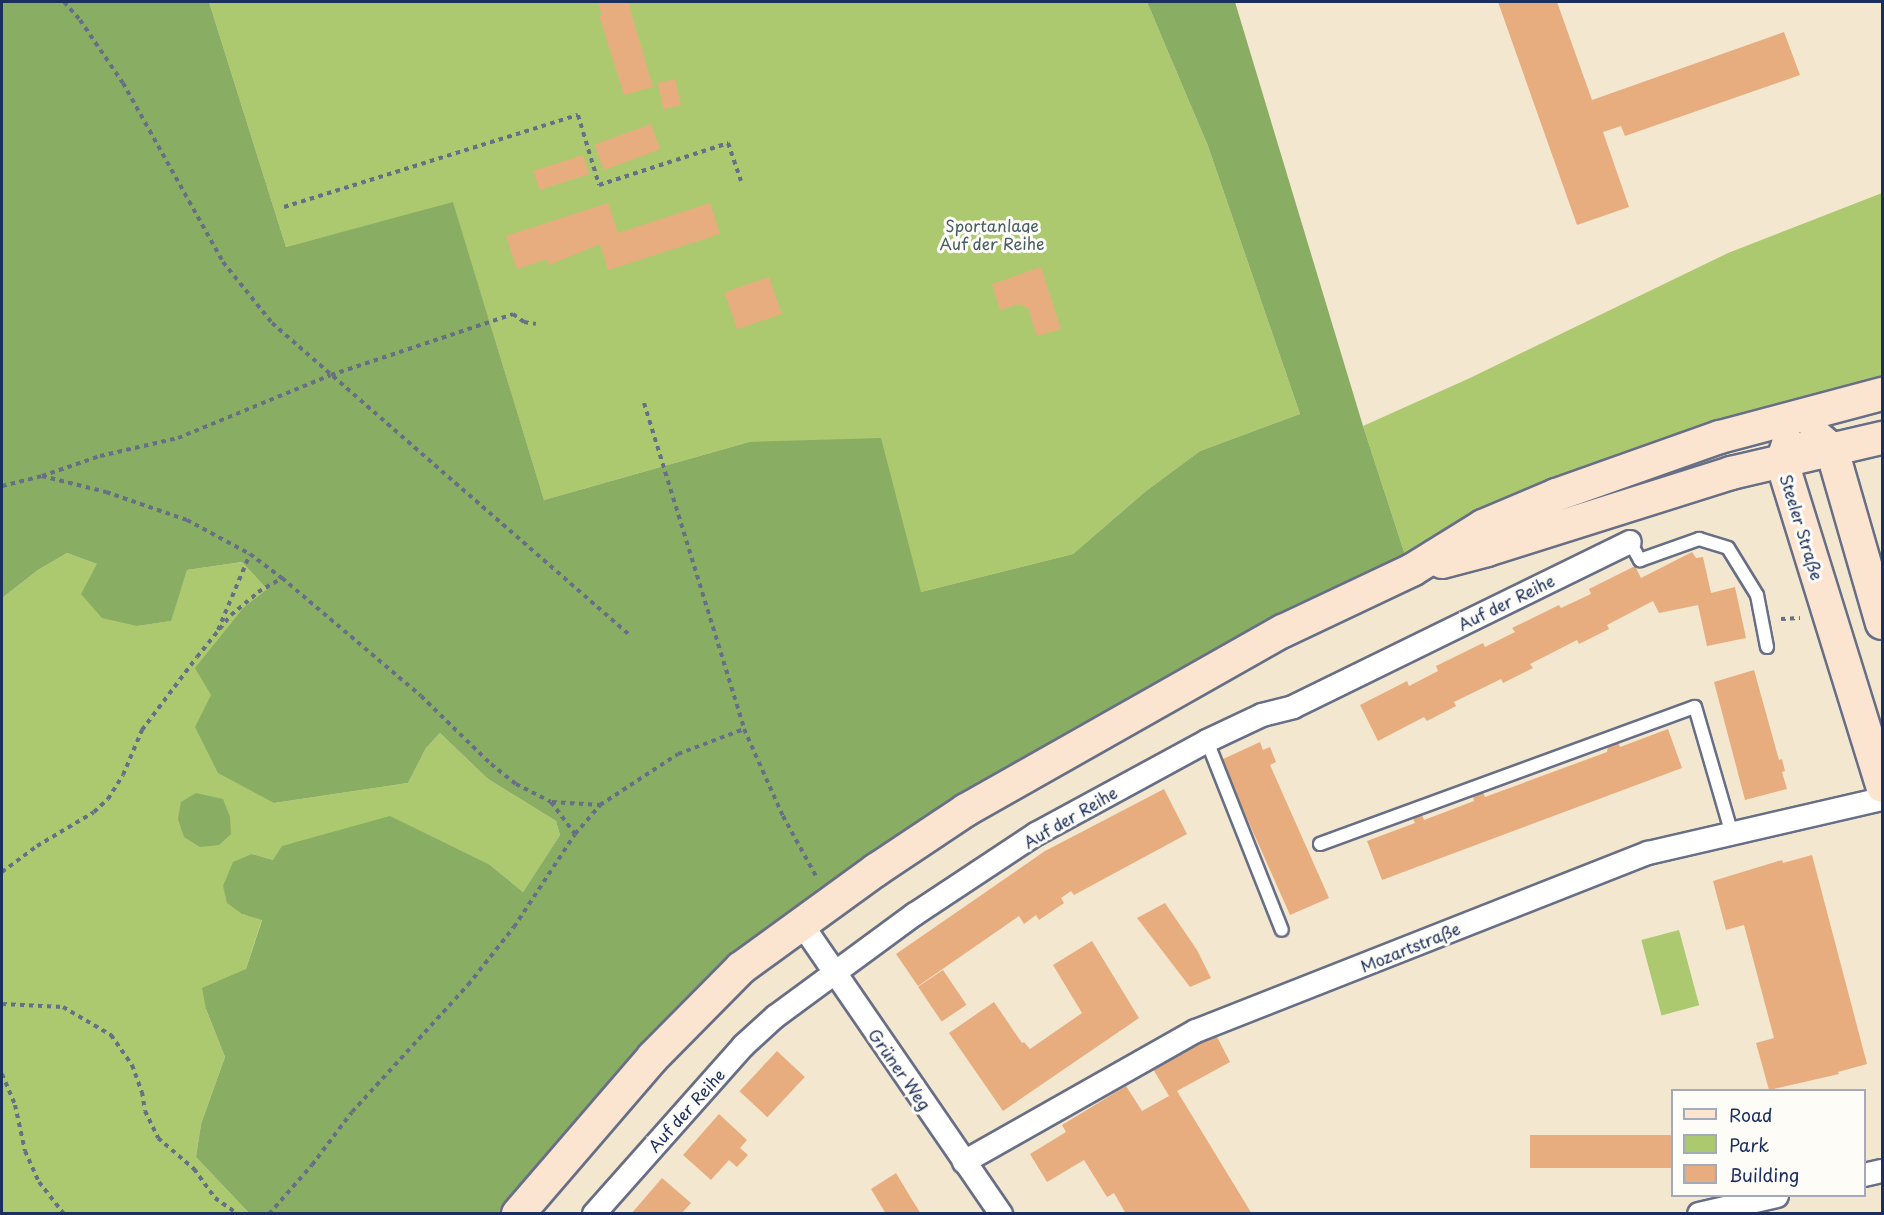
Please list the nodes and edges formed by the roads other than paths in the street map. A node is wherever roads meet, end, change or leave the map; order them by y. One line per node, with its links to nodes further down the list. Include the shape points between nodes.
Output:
1 (1882, 394): 2 (main road)
2 (1796, 417): 4 (main road); 5 (main road, Steeler Straße); 7 (main road, via 1720,437 1556,495 1482,526)
3 (1882, 438): 4 (main road)
4 (1832, 450): 5 (main road); 8 (main road)
5 (1782, 462): 7 (main road, via 1731,473); 11 (main road, Steeler Straße)
6 (1630, 542): 9 (lane, via 1640,560 1699,539 1728,548 1757,595); 10 (street, Auf der Reihe, via 1293,707 1262,715)
7 (1412, 570): 15 (main road, via 1283,631 976,804)
8 (1882, 623)
9 (1767, 647)
10 (1207, 741): 16 (lane); 17 (street, Auf der Reihe, via 1036,834)
11 (1882, 786)
12 (1882, 799): 13 (street, Mozartstraße)
13 (1732, 834): 14 (lane, via 1695,707); 18 (street, Mozartstraße, via 1648,853 1196,1031)
14 (1320, 844)
15 (801, 923): 17 (street, Grüner Weg); 22 (main road, via 741,968 653,1057)
16 (1282, 930)
17 (833, 973): 18 (street, Grüner Weg); 23 (street, Auf der Reihe, via 743,1046)
18 (964, 1162): 24 (street, Grüner Weg)
19 (1882, 1171): 20 (street)
20 (1866, 1175)
21 (1773, 1197): 25 (street)
22 (518, 1214)
23 (594, 1214)
24 (1001, 1214)
25 (1699, 1214)

